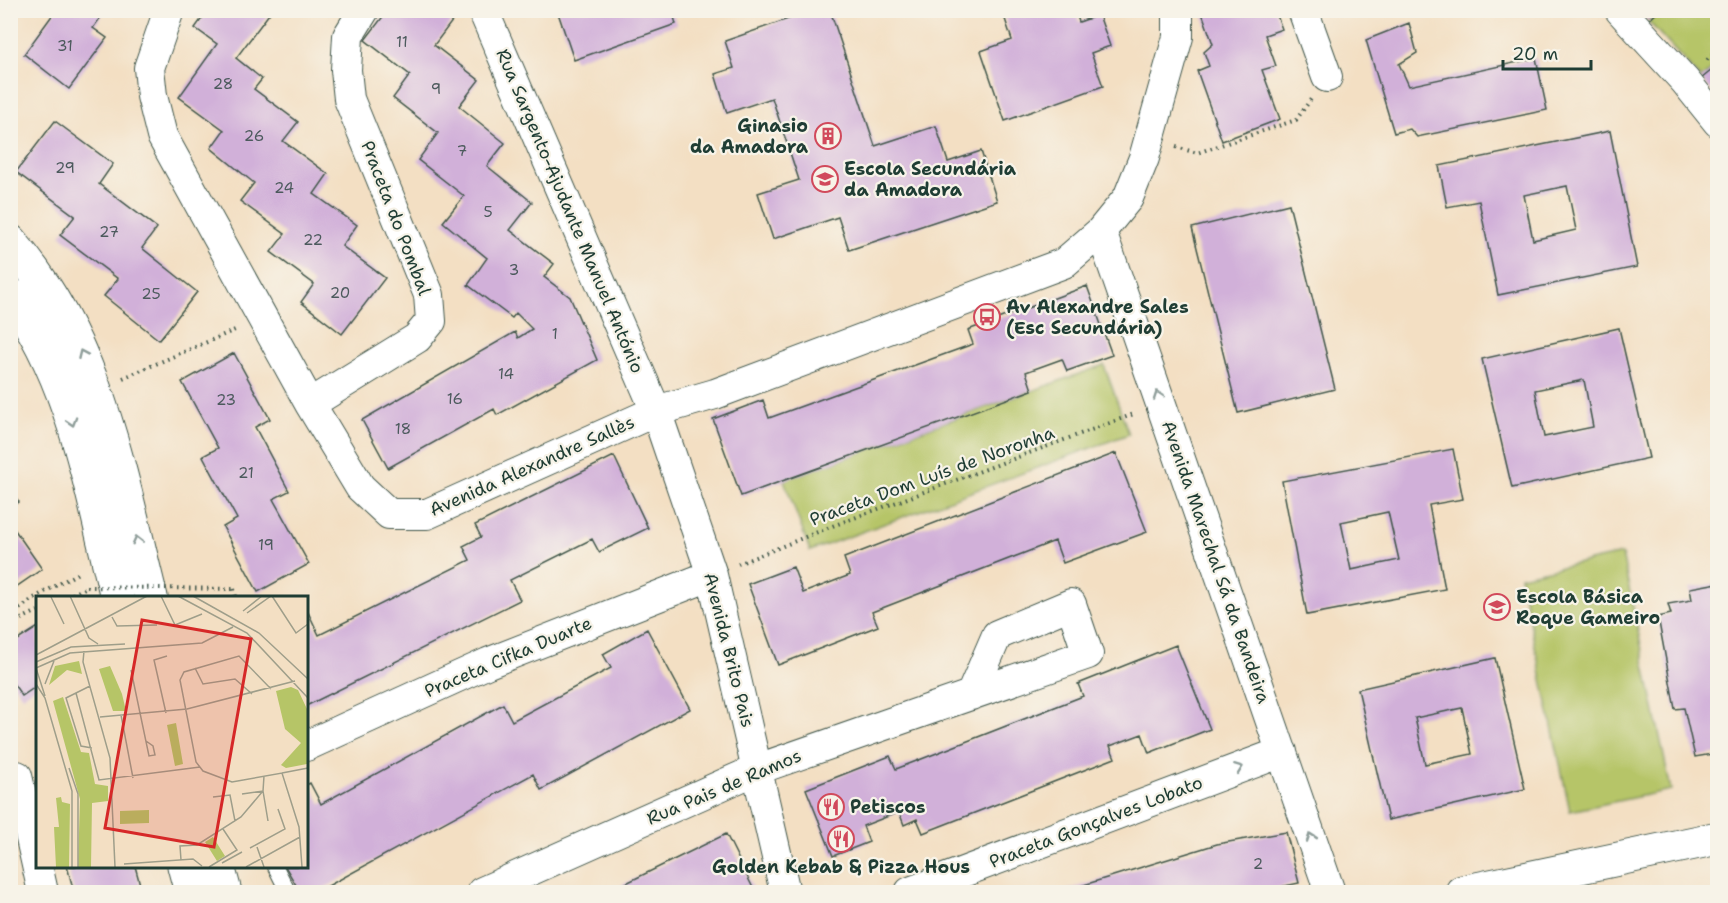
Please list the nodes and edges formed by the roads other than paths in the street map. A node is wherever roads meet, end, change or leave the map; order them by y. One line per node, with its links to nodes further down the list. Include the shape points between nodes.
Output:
1 (169, 10): 12 (street, Avenida Alexandre Sallès, via 149,68 162,135)
2 (364, 10): 12 (street, Praceta do Pombal, via 348,36 349,99 429,295 431,321 417,338)
3 (483, 10): 13 (street, Rua Sargento-Ajudante Manuel António)
4 (1178, 10): 9 (street, Avenida Alexandre Sallès, via 1178,37 1149,139 1128,198)
5 (1303, 10): 7 (street)
6 (1620, 10): 8 (street)
7 (1327, 77)
8 (1718, 122)
9 (1101, 231): 13 (street, Avenida Alexandre Sallès, via 1064,263 715,394); 19 (street, Avenida Marechal Sá da Bandeira, one-way to 9)
10 (10, 241): 16 (main road, one-way to 10, via 97,389 69,324)
11 (10, 294): 15 (main road, one-way to 15, via 46,352 66,401 107,559)
12 (310, 404): 13 (street, Avenida Alexandre Sallès, via 360,487 389,514 427,514)
13 (656, 411): 14 (street, Avenida Brito Pais)
14 (712, 575): 18 (street, Praceta Cifka Duarte, via 489,663); 20 (street, Avenida Brito Pais)
15 (102, 592)
16 (151, 596)
17 (971, 695): 20 (street, Rua Pais de Ramos)
18 (308, 745)
19 (1282, 752): 35 (street, Praceta Gonçalves Lobato, one-way to 19); 36 (street, Avenida Marechal Sá da Bandeira, one-way to 19)
20 (758, 769): 33 (street, Rua Pais de Ramos); 34 (street, Avenida Brito Pais)
21 (17, 776): 23 (street)
22 (1718, 838): 28 (main road)
23 (36, 861)
24 (37, 867): 29 (street)
25 (184, 867): 30 (main road)
26 (218, 867): 31 (main road)
27 (276, 867): 32 (lane)
28 (1524, 886): 37 (main road)
29 (43, 892)
30 (190, 892)
31 (225, 892)
32 (288, 892)
33 (482, 892)
34 (785, 892)
35 (910, 892)
36 (1330, 892)
37 (1462, 892)

